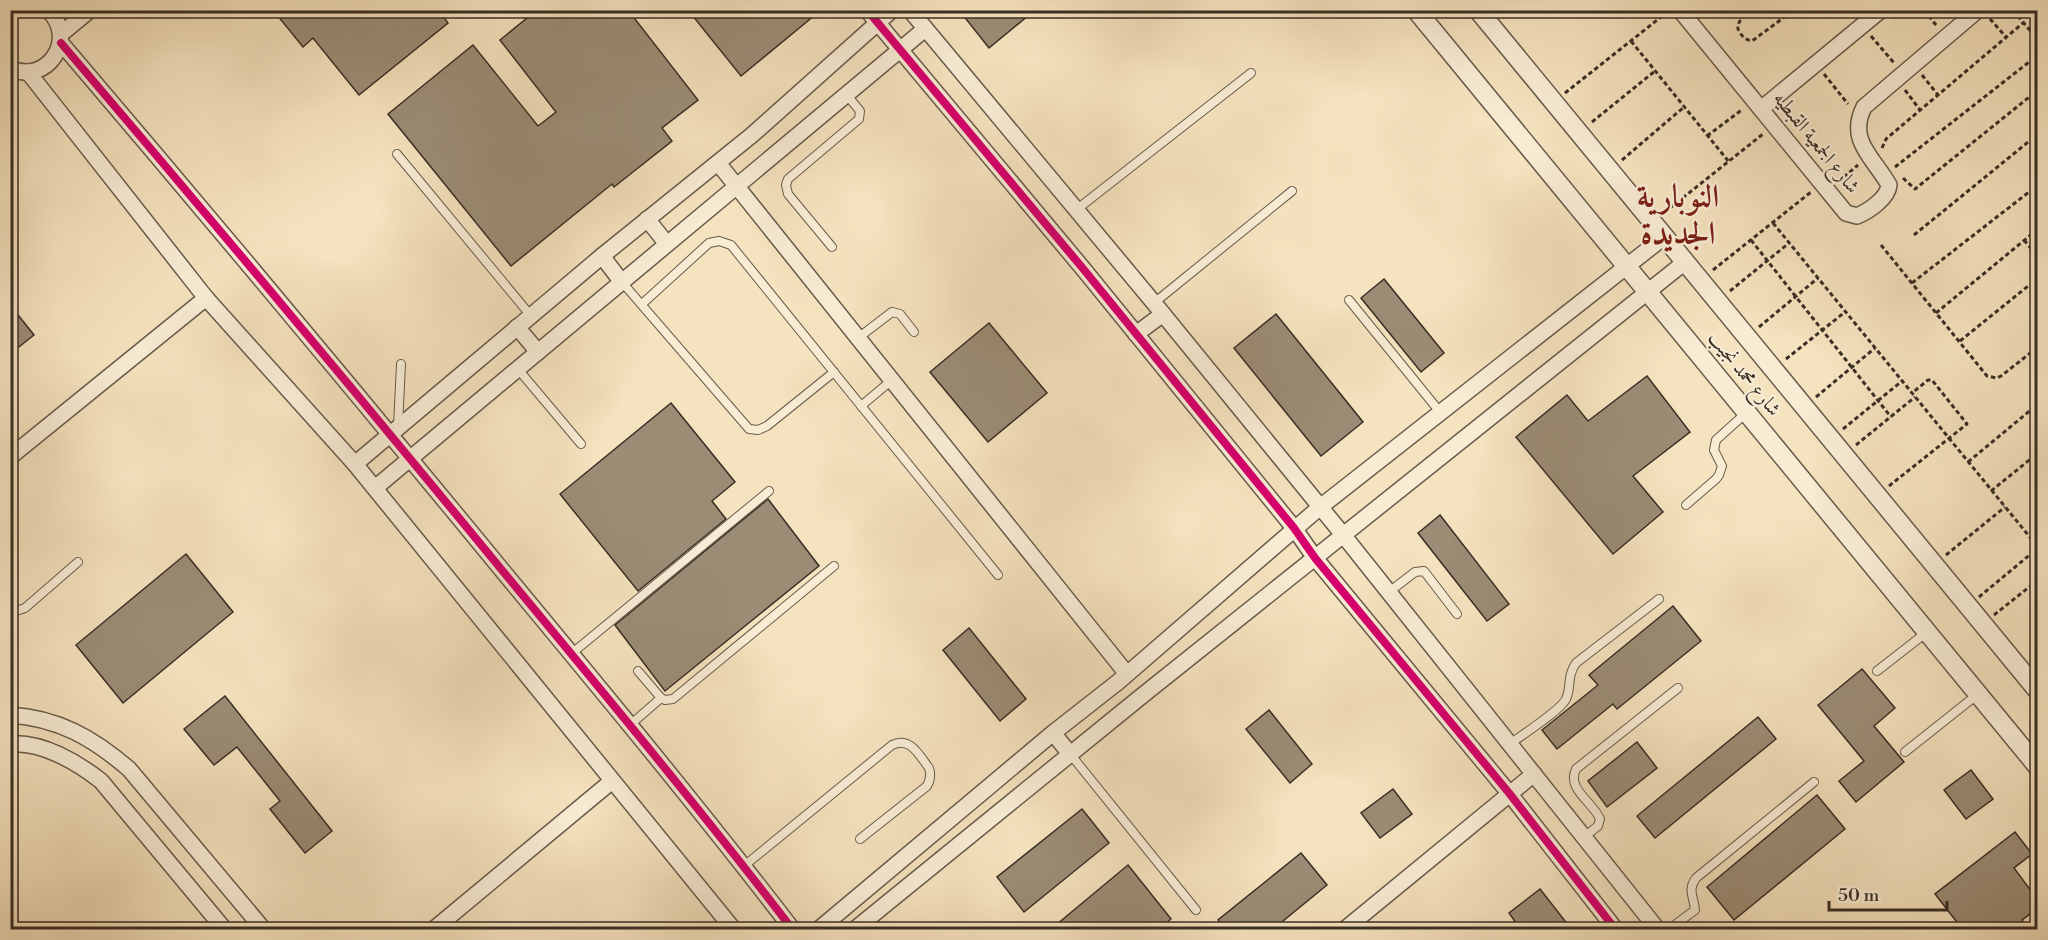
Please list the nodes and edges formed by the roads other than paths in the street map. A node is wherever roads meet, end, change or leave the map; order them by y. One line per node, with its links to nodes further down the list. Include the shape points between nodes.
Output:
1 (48, 10): 13 (street, via 57,22)
2 (90, 10): 13 (street)
3 (867, 10): 11 (street)
4 (892, 10): 11 (street)
5 (910, 10): 12 (street)
6 (1416, 10): 31 (street, شارع محمد نجيب)
7 (1478, 10): 26 (street, شارع محمد نجيب)
8 (1680, 10): 19 (street, شارع الجمعية القبطيه)
9 (1978, 10): 19 (street, شارع الجمعية القبطيه, via 1864,107 1858,133 1863,148 1889,185 1888,191 1862,214 1846,213 1827,182)
10 (1884, 17): 19 (street, via 1820,69)
11 (879, 25): 14 (street); 21 (street)
12 (925, 28): 14 (street); 24 (street)
13 (61, 38): 16 (street, via 49,62); 51 (street)
14 (900, 50): 18 (street); 41 (street)
15 (10, 68): 16 (street)
16 (28, 72): 34 (street)
17 (1251, 73): 24 (lane)
18 (846, 94): 22 (street); 28 (lane, via 860,111 860,119 786,184 788,194)
19 (1757, 105)
20 (397, 154): 38 (lane)
21 (718, 163): 22 (street); 25 (street)
22 (736, 186): 27 (street); 42 (street)
23 (1292, 191): 37 (lane)
24 (1076, 210): 37 (street)
25 (647, 219): 27 (street); 29 (street)
26 (1658, 230): 30 (street, شارع محمد نجيب); 31 (street)
27 (667, 244): 32 (street)
28 (832, 247)
29 (602, 256): 32 (street); 38 (street)
30 (1685, 262): 33 (street); 76 (street, شارع محمد نجيب)
31 (1626, 266): 33 (street, شارع محمد نجيب); 49 (street)
32 (621, 281): 36 (lane); 43 (street)
33 (1648, 292): 50 (street, شارع محمد نجيب); 61 (street)
34 (206, 298): 53 (street); 55 (street)
35 (1349, 300): 49 (lane)
36 (642, 304): 46 (lane, via 749,429 767,426); 46 (lane, via 709,243 731,245)
37 (1158, 308): 41 (street); 59 (street)
38 (531, 316): 39 (street)
39 (517, 327): 43 (street); 51 (street)
40 (914, 332): 42 (lane, via 900,314 892,312)
41 (1136, 334): 60 (street)
42 (858, 338): 47 (street)
43 (538, 352): 45 (street)
44 (401, 364): 51 (lane)
45 (518, 368): 52 (lane); 54 (street)
46 (834, 372): 48 (lane)
47 (892, 380): 48 (lane); 74 (street)
48 (861, 406): 65 (lane)
49 (1440, 412): 59 (street)
50 (1746, 412): 58 (lane, via 1716,440 1714,450 1722,466 1719,475); 70 (street, شارع محمد نجيب)
51 (394, 430): 54 (street); 55 (street)
52 (581, 444)
53 (10, 457)
54 (410, 458): 56 (street); 71 (street)
55 (355, 464): 56 (street)
56 (375, 488): 88 (street)
57 (769, 491): 71 (lane)
58 (1686, 505)
59 (1319, 508): 60 (street); 61 (street)
60 (1294, 528): 62 (street); 74 (street)
61 (1344, 536): 62 (street); 66 (street)
62 (1315, 558): 85 (street); 90 (street)
63 (78, 562): 68 (lane, via 25,608)
64 (834, 566): 78 (lane, via 673,699)
65 (998, 575)
66 (1389, 592): 69 (lane, via 1415,572 1424,572); 83 (street)
67 (1659, 599): 83 (lane, via 1576,663 1563,704)
68 (10, 613)
69 (1457, 614)
70 (1927, 632): 73 (lane); 77 (street, شارع محمد نجيب)
71 (571, 654): 80 (street)
72 (638, 671): 78 (lane)
73 (1877, 671)
74 (1127, 674): 81 (street)
75 (1678, 688): 91 (lane, via 1576,769 1575,786 1600,819 1598,826)
76 (2037, 691)
77 (1978, 694): 84 (lane); 86 (street, شارع محمد نجيب)
78 (661, 698): 80 (lane)
79 (10, 715): 95 (street, via 55,722 129,769)
80 (630, 725): 93 (street)
81 (1053, 733): 85 (street); 100 (street)
82 (10, 744): 96 (street, via 60,754 101,782)
83 (1510, 744): 87 (street)
84 (1905, 752)
85 (1071, 755): 94 (lane); 101 (street)
86 (2037, 767)
87 (1534, 774): 90 (street); 91 (street)
88 (612, 781): 97 (street); 98 (street)
89 (1814, 782): 105 (lane, via 1696,878 1690,892 1695,910)
90 (1509, 793): 102 (street); 103 (street)
91 (1584, 837): 104 (street)
92 (861, 839): 93 (lane, via 930,781 929,768 904,741 892,744)
93 (744, 866): 99 (street)
94 (1196, 910)
95 (263, 929)
96 (225, 930)
97 (433, 930)
98 (734, 930)
99 (793, 930)
100 (818, 930)
101 (854, 930)
102 (1344, 930)
103 (1616, 930)
104 (1658, 930)
105 (1668, 930)

